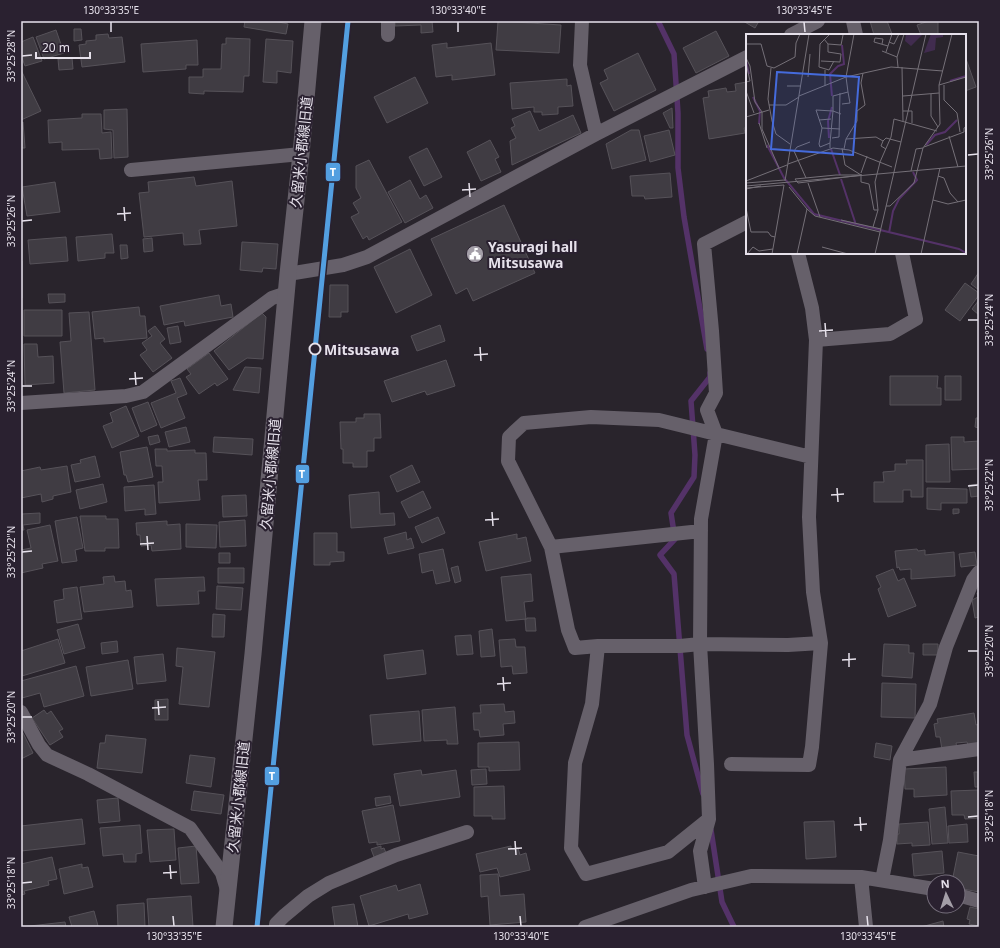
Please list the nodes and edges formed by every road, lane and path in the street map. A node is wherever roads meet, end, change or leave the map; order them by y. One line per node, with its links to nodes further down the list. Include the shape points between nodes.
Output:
1 (313, 21): 9 (street, 久留米小郡線旧道)
2 (582, 21): 8 (street, via 580,65)
3 (818, 21): 5 (street)
4 (853, 21): 6 (street)
5 (792, 34)
6 (856, 34)
7 (746, 58): 8 (street)
8 (596, 134): 14 (street, via 367,257 343,265)
9 (301, 154): 10 (street); 14 (street, 久留米小郡線旧道)
10 (130, 170)
11 (746, 223): 18 (street, via 704,244 716,392 707,410)
12 (798, 254): 16 (street, via 812,308)
13 (902, 254): 16 (street, via 916,319 890,334)
14 (288, 274): 15 (street, 久留米小郡線旧道)
15 (287, 293): 17 (street, via 272,298 143,392 126,396); 36 (street, 久留米小郡線旧道)
16 (816, 340): 19 (street)
17 (21, 403)
18 (716, 434): 19 (street); 20 (street); 21 (street, via 659,420 591,417 524,423 509,437 508,461)
19 (811, 457): 23 (street, via 809,517 813,592)
20 (701, 532): 21 (street); 24 (street)
21 (551, 547): 25 (street, via 568,630 575,648)
22 (979, 572): 28 (street, via 973,580 946,648 930,704)
23 (821, 643): 24 (street); 29 (street, via 809,765)
24 (700, 644): 25 (street); 30 (street)
25 (598, 646): 30 (street, via 592,704 574,763 571,848 586,874 668,852)
26 (21, 712): 36 (street, via 46,755 88,774 190,828 222,873)
27 (979, 749): 28 (street)
28 (900, 760): 33 (street)
29 (731, 764)
30 (709, 819): 34 (street, via 700,851)
31 (467, 832): 40 (street, via 396,855 329,883 308,896 284,916)
32 (861, 877): 33 (street); 34 (street, via 751,876); 42 (street)
33 (882, 880): 35 (street)
34 (705, 887): 41 (street)
35 (926, 888)
36 (228, 892): 39 (street, 久留米小郡線旧道)
37 (966, 897): 38 (street)
38 (979, 901)
39 (224, 927)
40 (276, 927)
41 (585, 927)
42 (866, 927)

